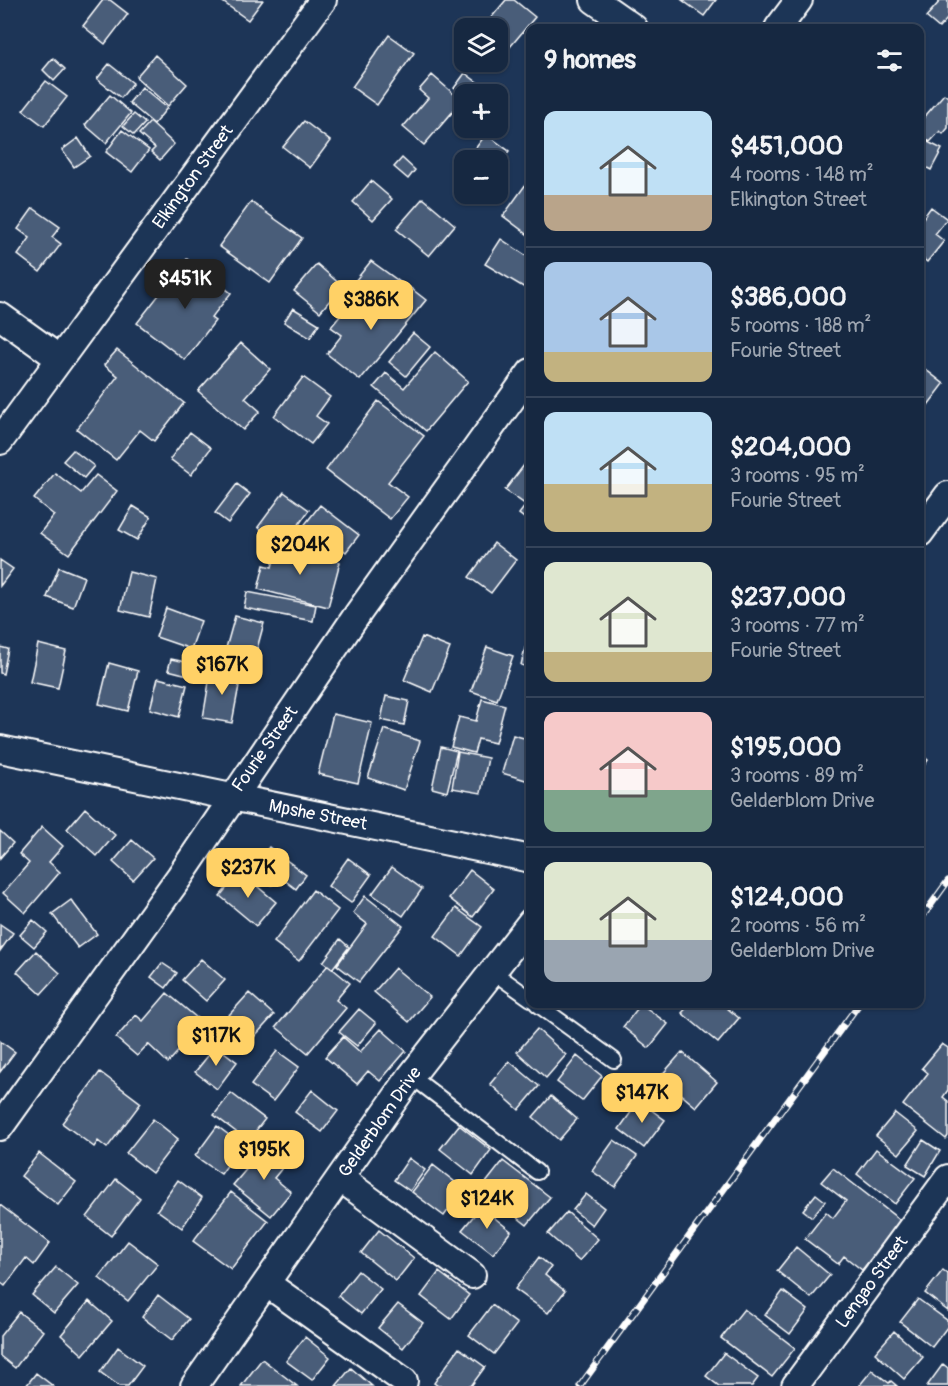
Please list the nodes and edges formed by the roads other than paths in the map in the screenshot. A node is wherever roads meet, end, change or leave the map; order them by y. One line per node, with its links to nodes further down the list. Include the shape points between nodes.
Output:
1 (323, 0): 7 (street, Elkington Street)
2 (594, 0): 4 (street)
3 (799, 0): 5 (street)
4 (628, 24)
5 (781, 24)
6 (0, 316): 7 (street)
7 (60, 359): 9 (street, Elkington Street)
8 (526, 379): 13 (street, Fourie Street)
9 (0, 441)
10 (948, 495): 11 (street)
11 (924, 528)
12 (0, 749): 13 (street, Mpshe Street)
13 (230, 798): 14 (street, Mpshe Street); 21 (street, Fourie Street, via 180,876)
14 (526, 858)
15 (526, 929): 16 (street, Gelderblom Drive)
16 (493, 972): 17 (lane); 20 (street, Gelderblom Drive)
17 (526, 995)
18 (542, 1008): 19 (lane)
19 (614, 1060)
20 (411, 1076): 22 (lane); 23 (street, Gelderblom Drive)
21 (0, 1126)
22 (537, 1172)
23 (340, 1178): 25 (street); 26 (street, Gelderblom Drive)
24 (948, 1178): 29 (street, Lengao Street)
25 (472, 1275)
26 (266, 1283): 27 (street); 28 (street, Gelderblom Drive)
27 (404, 1382)
28 (194, 1386)
29 (795, 1386)

